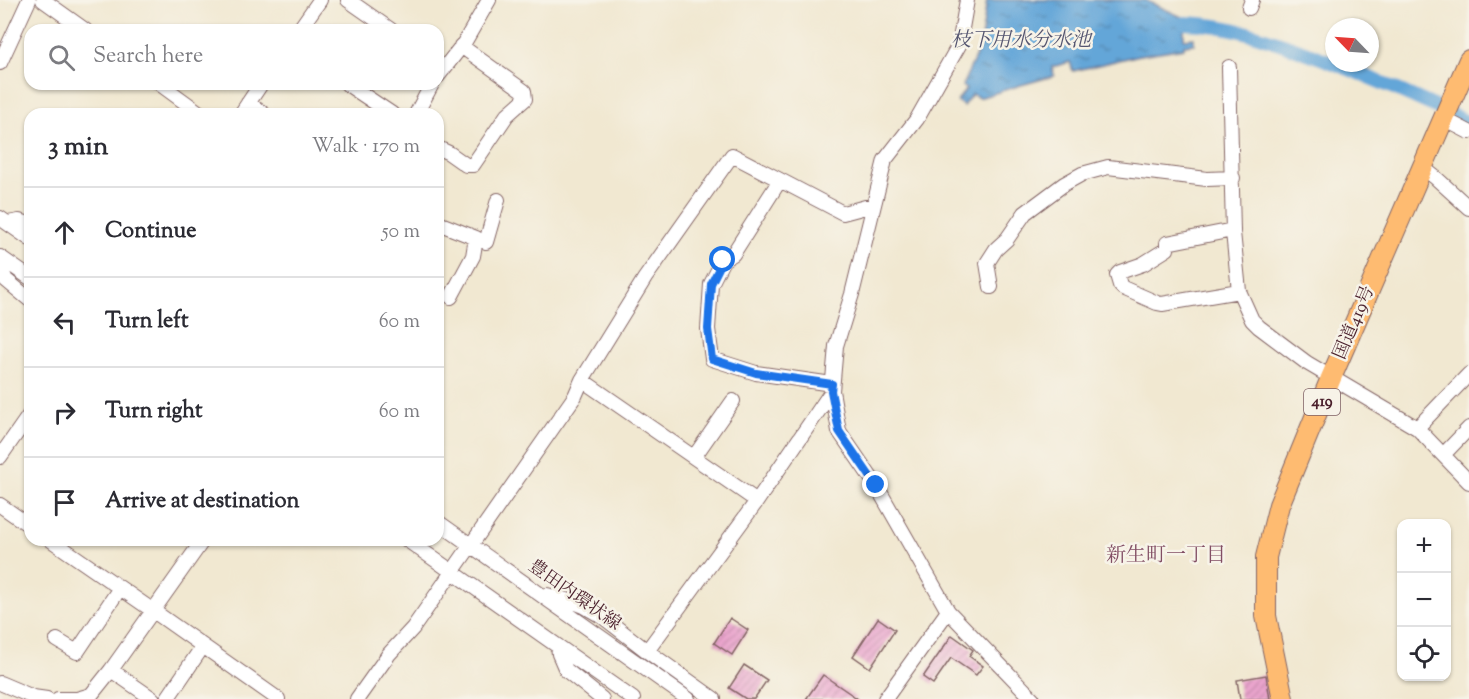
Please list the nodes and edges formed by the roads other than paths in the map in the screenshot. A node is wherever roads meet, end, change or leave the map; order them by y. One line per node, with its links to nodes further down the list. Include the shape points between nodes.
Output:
1 (29, 0): 12 (street)
2 (43, 0): 7 (street)
3 (320, 0): 8 (street)
4 (348, 0): 9 (street)
5 (489, 0): 10 (street)
6 (967, 0): 30 (street, via 959,45 917,119 885,160)
7 (77, 24)
8 (303, 24)
9 (383, 24)
10 (461, 46): 13 (street); 25 (street, via 524,91 525,99 507,115 473,165 466,165)
11 (1469, 60): 23 (highway, 国道419号 / 419)
12 (0, 63)
13 (444, 65)
14 (1229, 66): 27 (street)
15 (168, 90): 19 (street)
16 (257, 90): 20 (street)
17 (357, 90): 21 (street)
18 (429, 90): 22 (street)
19 (193, 108)
20 (245, 108)
21 (383, 108)
22 (419, 108)
23 (1444, 119): 24 (street); 26 (highway, 国道419号 / 419)
24 (1469, 132)
25 (444, 151)
26 (1422, 167): 31 (street); 46 (highway, 国道419号 / 419)
27 (1233, 178): 35 (street); 41 (street, via 1207,179 1108,167 1082,174 1025,213 996,249 987,263)
28 (780, 180): 30 (street, via 843,213); 47 (street, via 732,155 645,278); 48 (street, via 733,254 723,260 711,284 708,329 712,359 756,373)
29 (498, 200): 37 (street)
30 (873, 205): 48 (street, via 836,346)
31 (1469, 208)
32 (4, 220): 33 (street); 36 (street)
33 (24, 222)
34 (444, 225): 37 (street)
35 (1233, 230): 42 (street); 42 (street, via 1167,243 1167,249 1117,275 1123,288 1162,304)
36 (24, 234)
37 (485, 241): 44 (street)
38 (0, 257): 40 (street)
39 (0, 268): 43 (street, via 6,280)
40 (24, 274)
41 (991, 287)
42 (1239, 291): 46 (street, via 1259,327)
43 (24, 295)
44 (451, 297)
45 (1469, 374): 51 (street)
46 (1331, 378): 51 (street); 89 (highway, 国道419号 / 419, via 1279,506 1266,557 1266,616)
47 (582, 380): 55 (street); 61 (street, via 575,396)
48 (832, 387): 57 (street); 69 (street, via 839,431 876,485)
49 (733, 401): 55 (street)
50 (24, 423): 54 (street)
51 (1417, 428): 53 (street)
52 (1469, 428): 53 (street)
53 (1443, 455): 56 (street)
54 (0, 457)
55 (694, 457): 57 (street)
56 (1469, 482)
57 (757, 501): 73 (street)
58 (0, 505): 59 (street)
59 (24, 522)
60 (444, 526): 61 (street, 豊田内環状線)
61 (470, 544): 65 (street); 67 (street, 豊田内環状線)
62 (63, 546): 66 (street)
63 (199, 546): 68 (street)
64 (414, 546): 65 (street)
65 (452, 573): 72 (street); 82 (street)
66 (120, 588): 68 (street); 70 (street, via 78,652)
67 (540, 594): 73 (street, via 584,606); 85 (street, 豊田内環状線)
68 (152, 610): 71 (street); 74 (street)
69 (948, 610): 87 (street); 88 (street)
70 (57, 640)
71 (203, 646): 80 (street); 81 (street)
72 (558, 646): 83 (street, via 566,670); 84 (street)
73 (646, 651): 86 (street)
74 (111, 670): 78 (street, via 91,695); 79 (street)
75 (0, 683): 76 (street)
76 (47, 699)
77 (58, 699): 78 (street)
78 (77, 699)
79 (153, 699)
80 (168, 699)
81 (278, 699)
82 (357, 699)
83 (602, 699)
84 (633, 699)
85 (688, 699)
86 (714, 699)
87 (885, 699)
88 (1033, 699)
89 (1283, 699)

